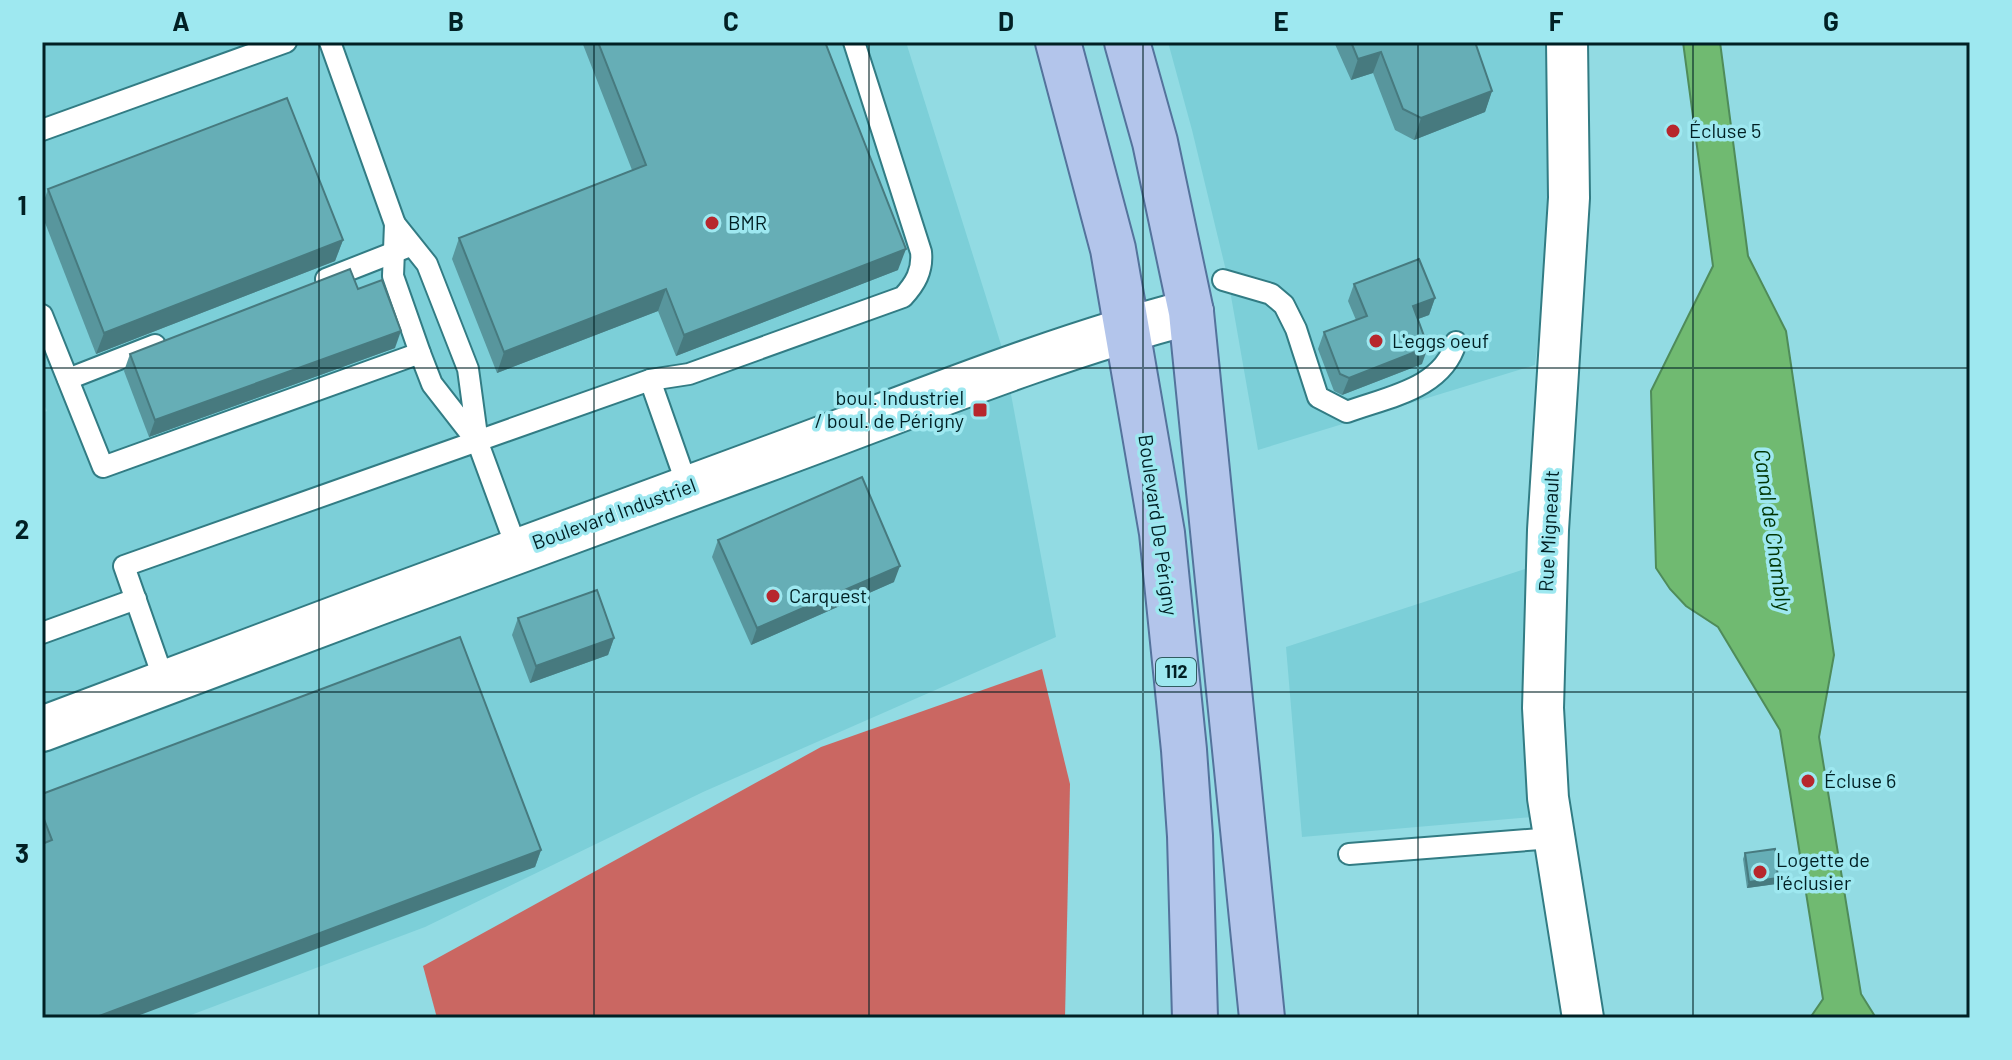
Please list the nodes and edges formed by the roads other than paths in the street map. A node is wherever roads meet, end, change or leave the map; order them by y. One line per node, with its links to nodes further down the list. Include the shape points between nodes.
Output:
1 (286, 42): 7 (lane)
2 (330, 42): 8 (lane)
3 (854, 42): 18 (lane, via 918,238 922,262 914,285 894,302 689,374)
4 (1058, 42): 13 (main road, Boulevard De Périgny / 112, via 1113,249)
5 (1127, 42): 11 (main road, 112, via 1163,172)
6 (1567, 42): 26 (street, Rue Migneault, via 1569,198 1543,662 1544,758)
7 (42, 130)
8 (403, 249): 10 (lane); 16 (lane, via 393,276); 19 (lane, via 427,264 468,369)
9 (1223, 280): 15 (lane, via 1278,298 1293,321 1318,397 1347,412 1425,384 1446,366)
10 (305, 287)
11 (1191, 312): 13 (street, Boulevard Industriel); 29 (main road, 112)
12 (42, 315): 17 (lane)
13 (1127, 328): 20 (street, Boulevard Industriel); 28 (main road, Boulevard De Périgny / 112, via 1170,601 1190,836)
14 (172, 339): 17 (lane)
15 (1456, 342)
16 (420, 353): 17 (lane, via 103,467); 19 (lane, via 432,384)
17 (68, 379)
18 (650, 380): 19 (lane); 20 (lane)
19 (478, 443): 21 (lane); 22 (lane, via 124,566)
20 (688, 488): 21 (street, Boulevard Industriel)
21 (517, 549): 24 (street, Boulevard Industriel)
22 (136, 599): 23 (lane); 24 (lane)
23 (42, 633)
24 (165, 683): 25 (street, Boulevard Industriel)
25 (42, 729)
26 (1553, 838): 27 (lane); 30 (street, Rue Migneault)
27 (1349, 854)
28 (1195, 1018)
29 (1262, 1018)
30 (1583, 1018)

